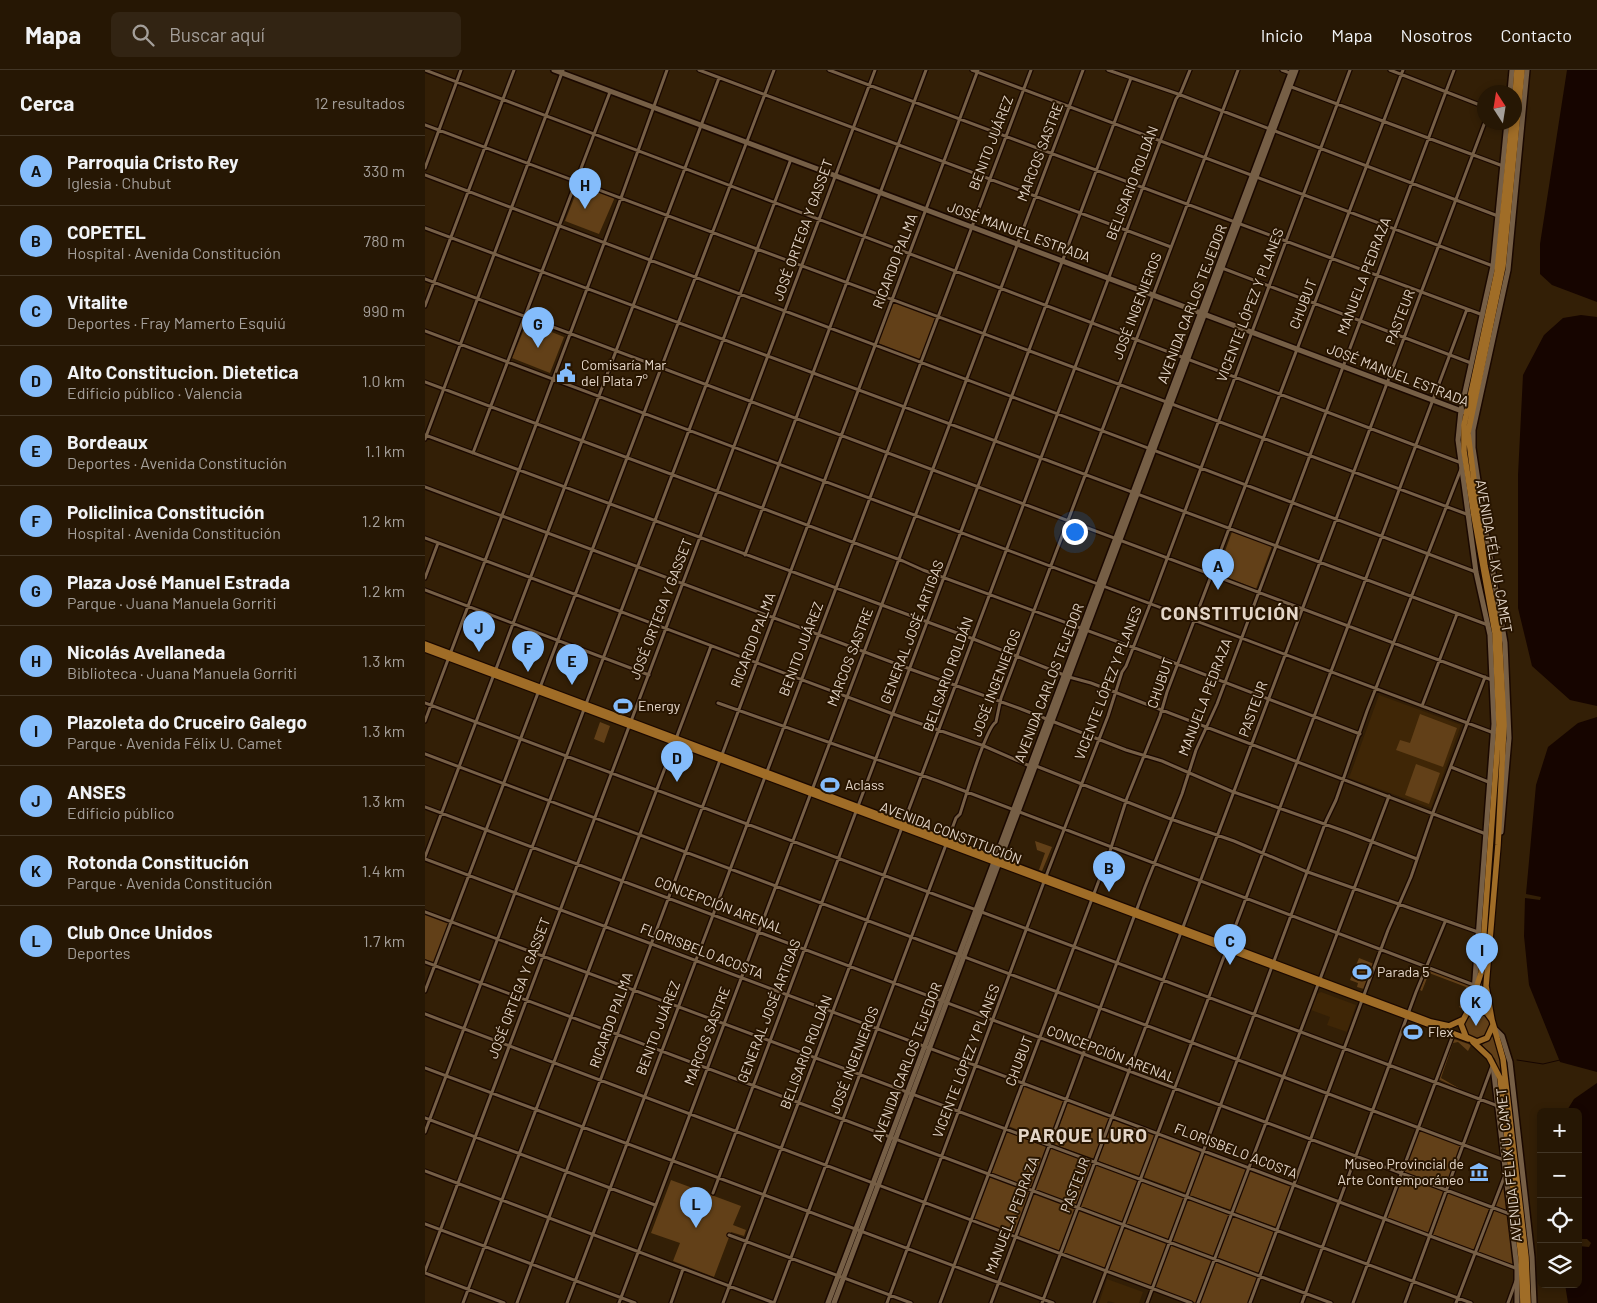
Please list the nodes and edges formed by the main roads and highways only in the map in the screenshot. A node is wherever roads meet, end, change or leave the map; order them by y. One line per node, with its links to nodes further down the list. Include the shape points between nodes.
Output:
1 (554, 70): 7 (main road, JOSÉ MANUEL ESTRADA)
2 (1296, 70): 9 (main road, AVENIDA CARLOS TEJEDOR)
3 (1512, 70): 10 (main road)
4 (1517, 70): 11 (main road)
5 (1522, 70): 12 (main road, AVENIDA FÉLIX U. CAMET)
6 (1527, 70): 13 (main road, AVENIDA FÉLIX U. CAMET)
7 (563, 72): 18 (main road, JOSÉ MANUEL ESTRADA)
8 (1291, 72): 9 (main road, AVENIDA CARLOS TEJEDOR)
9 (1288, 85): 18 (main road, AVENIDA CARLOS TEJEDOR)
10 (1511, 85)
11 (1516, 85)
12 (1521, 85)
13 (1522, 97)
14 (1508, 130): 17 (main road, AVENIDA FÉLIX U. CAMET)
15 (1512, 130): 17 (main road, AVENIDA FÉLIX U. CAMET)
16 (1516, 130): 17 (main road, AVENIDA FÉLIX U. CAMET)
17 (1510, 169): 19 (main road, AVENIDA FÉLIX U. CAMET, via 1498,216 1493,266 1472,363); 19 (main road, AVENIDA FÉLIX U. CAMET, via 1503,266)
18 (1203, 313): 19 (main road, JOSÉ MANUEL ESTRADA); 25 (main road, AVENIDA CARLOS TEJEDOR)
19 (1468, 413): 23 (main road, AVENIDA FÉLIX U. CAMET, via 1468,448 1485,566 1499,633); 23 (main road, AVENIDA FÉLIX U. CAMET, via 1458,440 1459,462 1476,572 1488,625)
20 (425, 644): 22 (main road, AVENIDA CONSTITUCIÓN)
21 (425, 649): 22 (main road, AVENIDA CONSTITUCIÓN)
22 (449, 656): 25 (main road, AVENIDA CONSTITUCIÓN)
23 (1502, 735): 24 (main road, AVENIDA FÉLIX U. CAMET); 24 (main road, AVENIDA FÉLIX U. CAMET)
24 (1498, 785): 26 (main road, AVENIDA FÉLIX U. CAMET, via 1481,973); 26 (main road, AVENIDA FÉLIX U. CAMET, via 1486,834); 29 (main road, AVENIDA FÉLIX U. CAMET, via 1499,844 1486,986)
25 (997, 861): 27 (main road, AVENIDA CONSTITUCIÓN); 35 (main road, AVENIDA CARLOS TEJEDOR)
26 (1474, 997): 28 (main road, AVENIDA FÉLIX U. CAMET)
27 (1408, 1015): 28 (main road, AVENIDA CONSTITUCIÓN, via 1442,1025 1451,1025); 30 (main road, AVENIDA CONSTITUCIÓN)
28 (1464, 1018): 29 (main road, via 1474,1010 1482,1011); 30 (main road, via 1461,1030)
29 (1493, 1025): 30 (main road, via 1485,1040); 32 (main road, AVENIDA FÉLIX U. CAMET, via 1503,1059); 33 (main road, AVENIDA FÉLIX U. CAMET, via 1502,1036 1510,1062)
30 (1470, 1040): 31 (main road, AVENIDA FÉLIX U. CAMET)
31 (1493, 1063): 34 (main road, AVENIDA FÉLIX U. CAMET, via 1510,1214); 34 (main road, AVENIDA FÉLIX U. CAMET, via 1501,1083)
32 (1525, 1248): 33 (main road); 34 (main road, AVENIDA FÉLIX U. CAMET)
33 (1532, 1257): 34 (main road, AVENIDA FÉLIX U. CAMET)
34 (1524, 1271): 38 (main road, AVENIDA FÉLIX U. CAMET, via 1517,1278); 39 (main road, AVENIDA FÉLIX U. CAMET); 40 (main road, AVENIDA FÉLIX U. CAMET); 41 (main road, AVENIDA FÉLIX U. CAMET)
35 (841, 1277): 36 (main road, AVENIDA CARLOS TEJEDOR); 37 (main road, AVENIDA CARLOS TEJEDOR)
36 (828, 1303)
37 (834, 1303)
38 (1517, 1303)
39 (1523, 1303)
40 (1528, 1303)
41 (1534, 1303)

